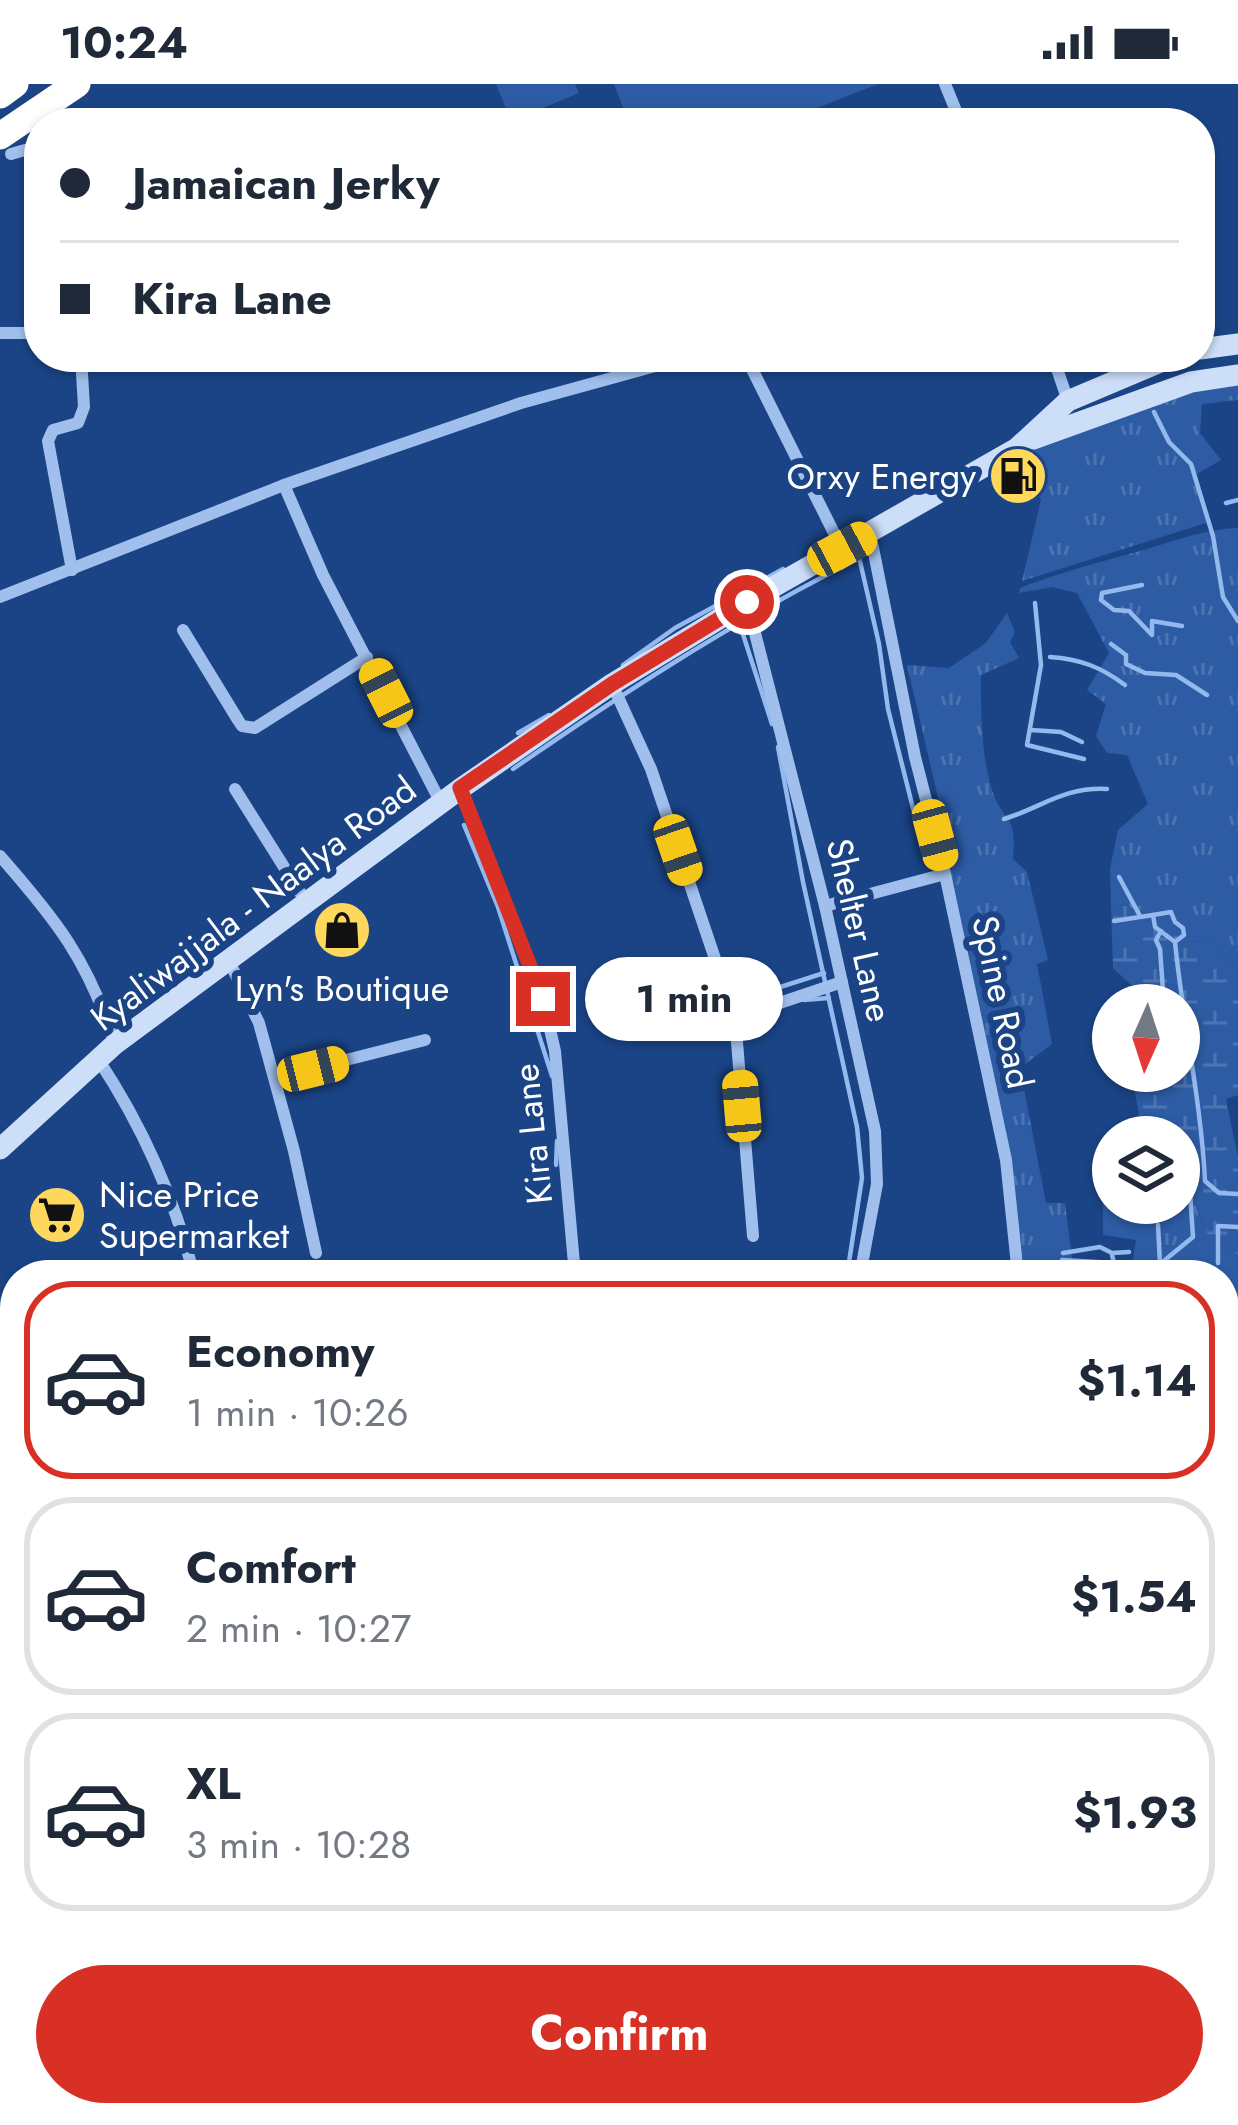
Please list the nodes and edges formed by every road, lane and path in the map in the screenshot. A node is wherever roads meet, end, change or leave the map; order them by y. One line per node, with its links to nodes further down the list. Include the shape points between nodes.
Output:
1 (15, 84): 3 (highway)
2 (77, 84): 4 (highway)
3 (0, 95)
4 (49, 108)
5 (82, 372): 16 (street, via 84,415 48,441)
6 (635, 372): 13 (street)
7 (754, 372): 15 (street)
8 (1058, 372): 11 (street)
9 (1137, 372): 11 (main road, Kyaliwajjala - Naalya Road)
10 (1238, 375): 12 (main road, via 1191,382)
11 (1068, 401): 12 (main road, Kyaliwajjala - Naalya Road)
12 (1027, 441): 14 (main road, Kyaliwajjala - Naalya Road)
13 (284, 485): 16 (street); 20 (street)
14 (870, 533): 15 (main road, Kyaliwajjala - Naalya Road); 26 (street, Spine Road)
15 (842, 549): 18 (main road, Kyaliwajjala - Naalya Road)
16 (72, 570): 17 (street)
17 (0, 597)
18 (750, 610): 21 (main road, Kyaliwajjala - Naalya Road); 28 (street, Shelter Lane)
19 (183, 630): 20 (street, via 248,728)
20 (367, 657): 24 (street)
21 (615, 693): 22 (main road, Kyaliwajjala - Naalya Road); 31 (street, via 651,769)
22 (460, 788): 24 (main road, Kyaliwajjala - Naalya Road); 39 (street, Kira Lane, via 543,999)
23 (235, 789): 27 (street)
24 (441, 803): 27 (main road, Kyaliwajjala - Naalya Road)
25 (0, 856): 33 (street, via 79,954 99,995)
26 (945, 874): 28 (street); 41 (street, Spine Road, via 1006,1160)
27 (306, 902): 29 (main road, Kyaliwajjala - Naalya Road)
28 (825, 907): 30 (street, Shelter Lane)
29 (227, 959): 33 (main road, Kyaliwajjala - Naalya Road); 34 (street)
30 (832, 984): 31 (street); 40 (street, Shelter Lane, via 879,1164)
31 (735, 1018): 36 (street)
32 (425, 1040): 34 (street)
33 (106, 1052): 35 (main road, Kyaliwajjala - Naalya Road); 38 (street, via 165,1179)
34 (275, 1078): 37 (street)
35 (0, 1148)
36 (753, 1236)
37 (316, 1253)
38 (189, 1260)
39 (574, 1260)
40 (863, 1260)
41 (1016, 1260)

